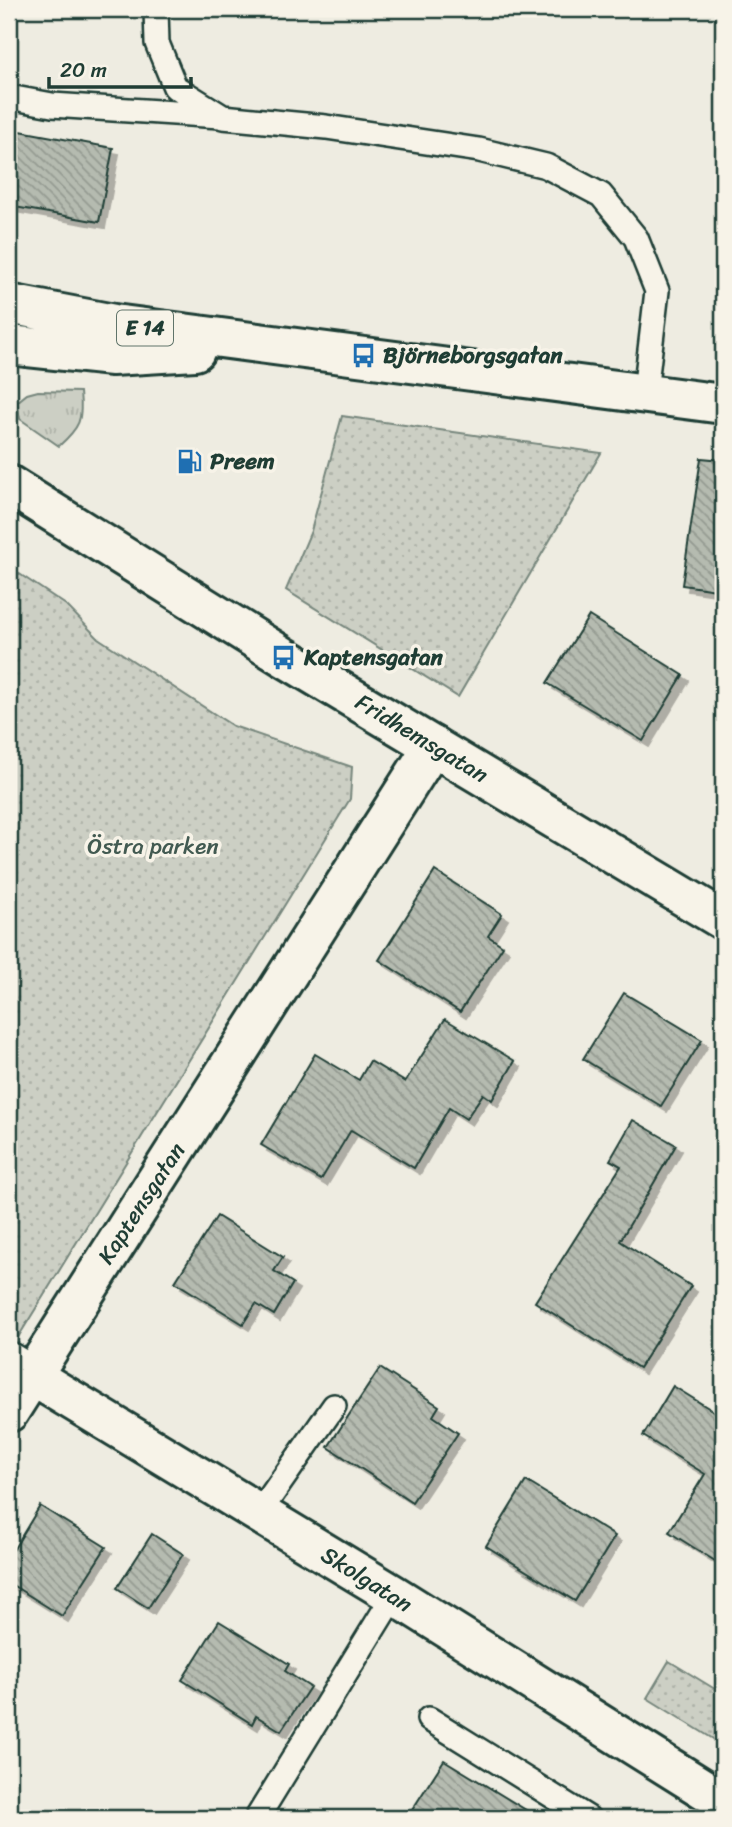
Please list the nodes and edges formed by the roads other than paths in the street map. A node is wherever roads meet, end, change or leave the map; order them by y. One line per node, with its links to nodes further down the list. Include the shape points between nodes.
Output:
1 (156, 9): 3 (lane, via 157,43 175,87)
2 (9, 97): 3 (lane, via 52,105)
3 (223, 117): 7 (lane, via 479,150 546,166 601,195 636,238 657,291)
4 (9, 304): 6 (main road, E 14, via 114,324)
5 (9, 345): 6 (main road, E 14, via 112,356)
6 (282, 346): 7 (main road, E 14)
7 (646, 392): 8 (main road, E 14)
8 (723, 404)
9 (9, 459): 11 (main road, Fridhemsgatan)
10 (9, 485): 11 (main road, Fridhemsgatan)
11 (52, 509): 12 (main road, Fridhemsgatan)
12 (433, 746): 13 (main road, Fridhemsgatan); 14 (main road, Kaptensgatan)
13 (723, 920)
14 (21, 1368): 16 (main road, Kaptensgatan); 17 (main road, Skolgatan)
15 (334, 1406): 17 (lane)
16 (9, 1412)
17 (259, 1513): 18 (main road, Skolgatan)
18 (394, 1595): 20 (main road, Skolgatan); 21 (lane)
19 (429, 1719): 22 (lane)
20 (723, 1801)
21 (257, 1818)
22 (588, 1818)

